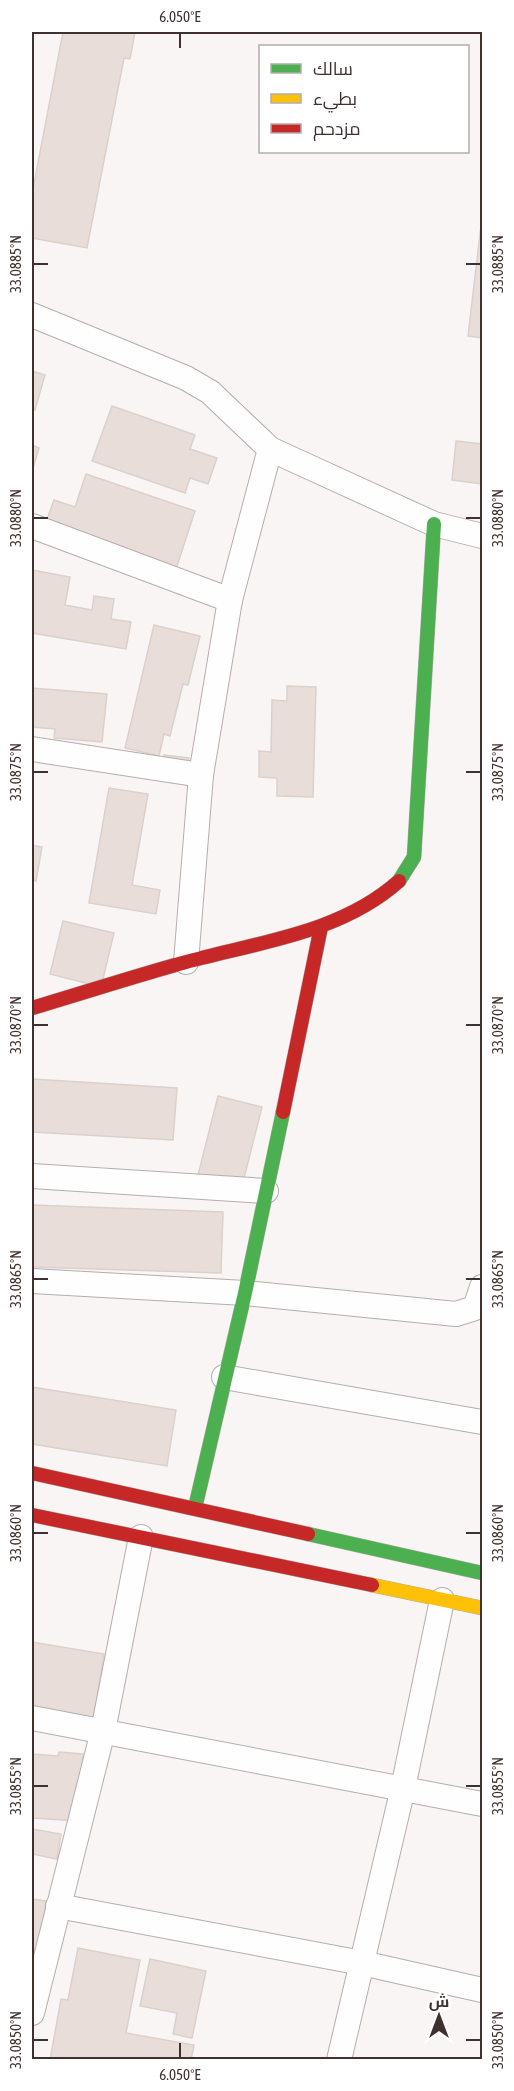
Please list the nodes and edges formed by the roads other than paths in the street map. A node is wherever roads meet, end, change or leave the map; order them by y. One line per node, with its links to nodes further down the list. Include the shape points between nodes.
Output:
1 (32, 315): 2 (street, via 186,378 210,392)
2 (270, 449): 3 (street); 6 (street)
3 (434, 524): 5 (street); 9 (street, via 414,857 403,877 384,894)
4 (32, 526): 6 (street)
5 (483, 536)
6 (230, 600): 8 (street)
7 (32, 749): 8 (street)
8 (201, 775): 10 (street)
9 (321, 927): 10 (street); 13 (street)
10 (186, 962): 11 (street)
11 (32, 1008)
12 (32, 1176): 13 (street)
13 (266, 1191): 16 (street)
14 (32, 1281): 16 (street)
15 (483, 1287): 16 (street, via 475,1308 456,1314)
16 (244, 1293): 17 (street)
17 (224, 1377): 18 (street); 20 (street)
18 (483, 1422)
19 (32, 1473): 20 (street)
20 (195, 1508): 23 (street)
21 (32, 1515): 22 (street)
22 (141, 1537): 24 (street); 27 (street)
23 (483, 1573)
24 (442, 1600): 25 (street); 28 (street)
25 (483, 1608)
26 (32, 1718): 27 (street)
27 (103, 1731): 28 (street); 30 (street)
28 (403, 1788): 29 (street); 31 (street)
29 (483, 1804)
30 (58, 1906): 31 (street); 33 (street)
31 (362, 1963): 32 (street); 34 (street)
32 (483, 1990)
33 (32, 2013)
34 (339, 2060)

